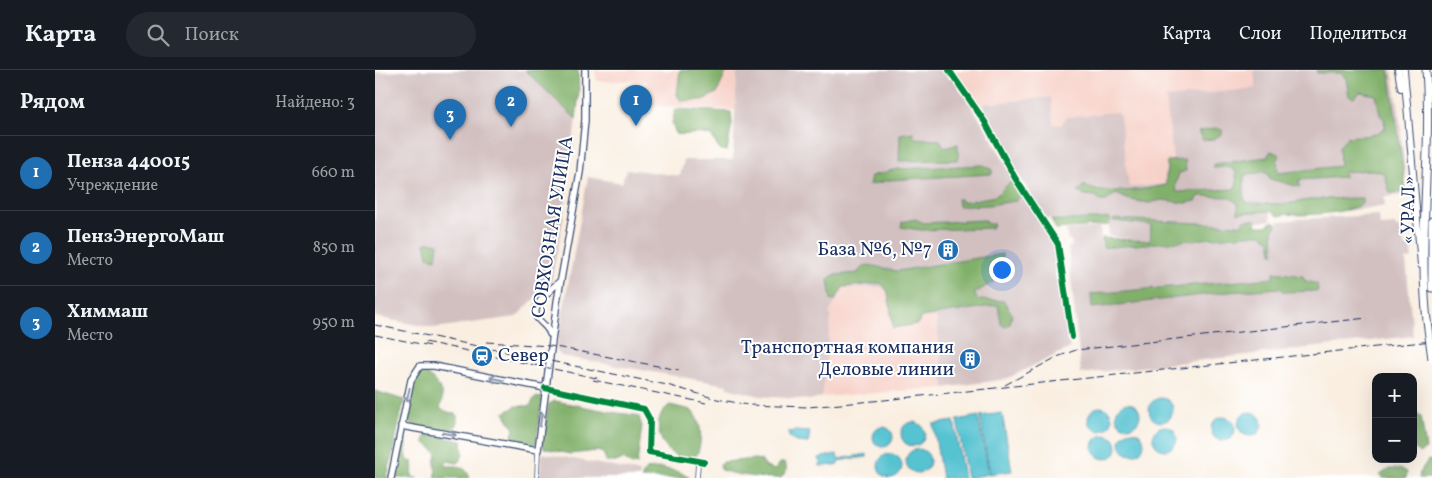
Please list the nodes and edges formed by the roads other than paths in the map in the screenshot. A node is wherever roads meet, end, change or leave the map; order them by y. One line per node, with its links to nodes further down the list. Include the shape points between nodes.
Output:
1 (585, 70): 8 (main road, СОВХОЗНАЯ УЛИЦА, via 580,172)
2 (949, 70): 13 (street, via 985,122 1015,178 1058,244)
3 (1398, 70): 6 (main road)
4 (1404, 70): 6 (main road)
5 (1426, 70): 10 (highway, «УРАЛ», via 1429,122)
6 (1407, 122): 10 (main road)
7 (1432, 221): 9 (highway, «УРАЛ»)
8 (560, 281): 11 (main road, СОВХОЗНАЯ УЛИЦА); 12 (main road, via 535,309)
9 (1432, 288)
10 (1425, 296): 15 (highway, «УРАЛ», bridge)
11 (554, 317): 12 (main road, via 549,322); 14 (main road, СОВХОЗНАЯ УЛИЦА)
12 (541, 322): 14 (main road, via 549,329)
13 (1072, 337)
14 (551, 339): 16 (main road, СОВХОЗНАЯ УЛИЦА)
15 (1432, 359)
16 (545, 388): 17 (main road, one-way to 17, via 420,366 411,380); 18 (main road, СОВХОЗНАЯ УЛИЦА, one-way to 16); 19 (street, via 644,409 650,420 649,452)
17 (401, 426): 18 (main road, one-way to 18); 21 (main road)
18 (538, 450): 22 (street)
19 (697, 462): 20 (street); 23 (street)
20 (704, 462)
21 (391, 478)
22 (537, 478)
23 (697, 478)

